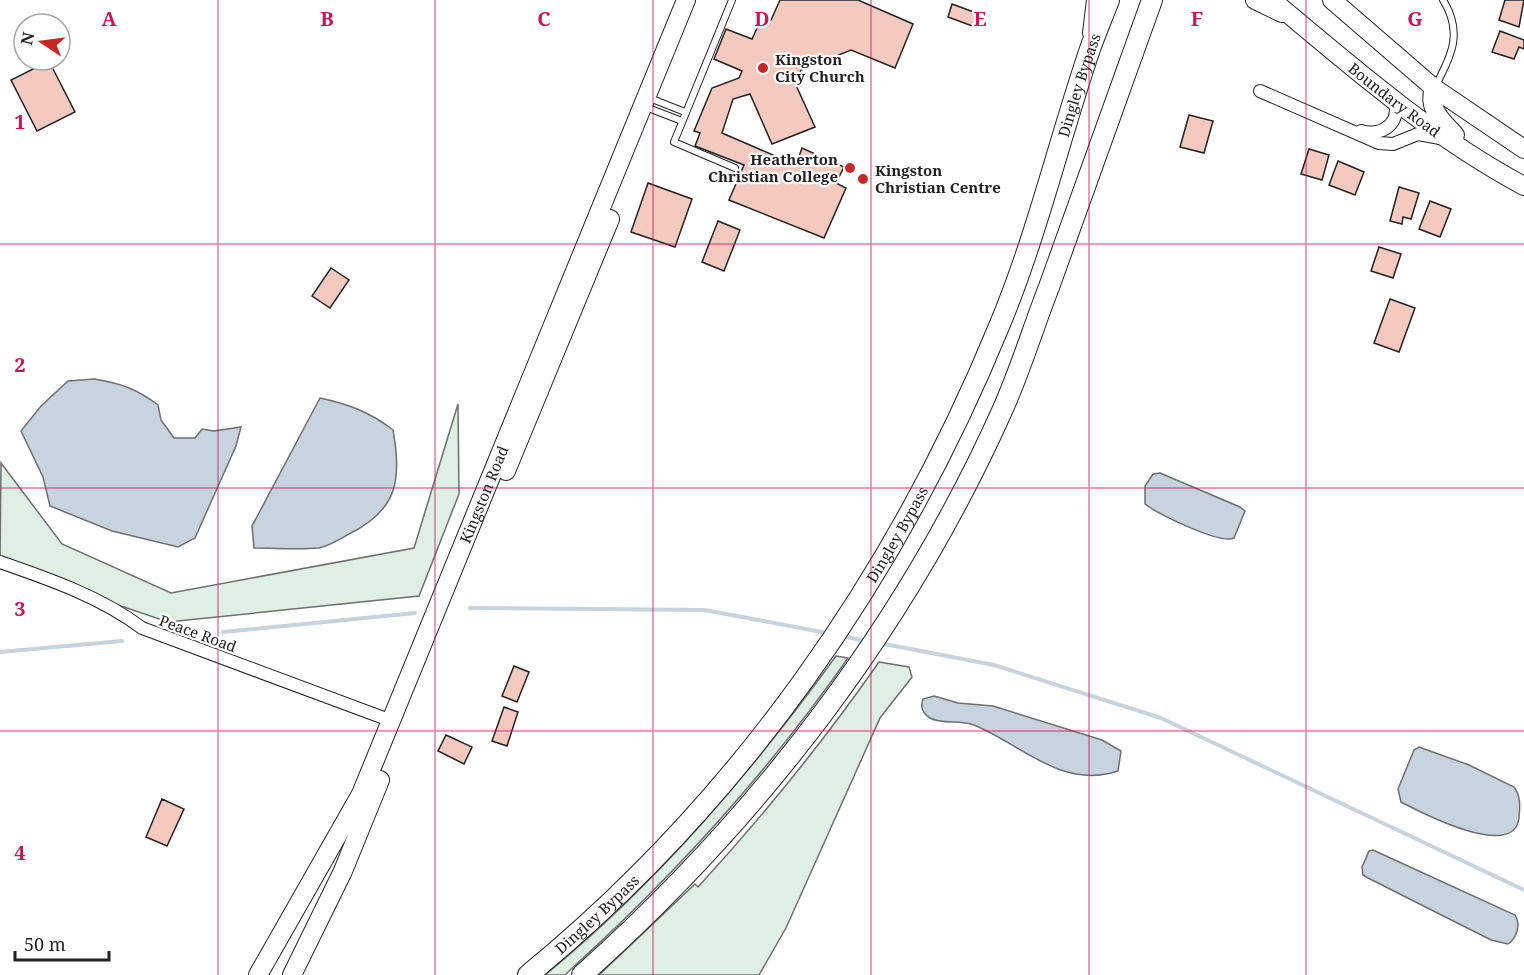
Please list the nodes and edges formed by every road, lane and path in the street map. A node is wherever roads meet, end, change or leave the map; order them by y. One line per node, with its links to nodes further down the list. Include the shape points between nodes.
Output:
1 (686, 0): 16 (main road, Kingston Road)
2 (698, 0): 16 (main road, Kingston Road)
3 (732, 0): 17 (lane)
4 (1096, 0): 12 (main road)
5 (1109, 0): 12 (highway, Dingley Bypass)
6 (1152, 0): 32 (highway, via 1003,408 943,528 858,665 789,758 722,837 644,919)
7 (1255, 0): 11 (main road)
8 (1272, 0): 11 (main road, Boundary Road)
9 (1332, 0): 13 (main road)
10 (1443, 0): 13 (lane, via 1454,24 1456,41)
11 (1297, 21): 15 (main road, Boundary Road)
12 (1091, 46): 31 (highway, Dingley Bypass, via 1044,202 966,406 928,483 851,614 781,712 710,800 626,887)
13 (1434, 88): 21 (main road); 22 (main road, via 1432,102 1436,113)
14 (1260, 91): 19 (street)
15 (1394, 100): 19 (street, via 1395,115 1386,130 1371,134); 20 (main road, Boundary Road)
16 (650, 104): 17 (lane); 18 (lane); 26 (main road, Kingston Road)
17 (685, 112): 18 (lane)
18 (682, 121): 23 (lane, via 674,142)
19 (1348, 128): 20 (street, via 1388,145 1418,134)
20 (1450, 140): 22 (main road, Boundary Road)
21 (1524, 149)
22 (1480, 160): 24 (main road, Boundary Road)
23 (735, 168)
24 (1524, 186)
25 (0, 562): 26 (street, Peace Road, via 119,611 142,628)
26 (397, 723): 27 (main road, Kingston Road); 28 (main road, Kingston Road, via 340,836)
27 (343, 871): 29 (main road, via 332,871); 30 (main road, Kingston Road)
28 (258, 975)
29 (266, 975)
30 (292, 975)
31 (528, 975)
32 (582, 975)

